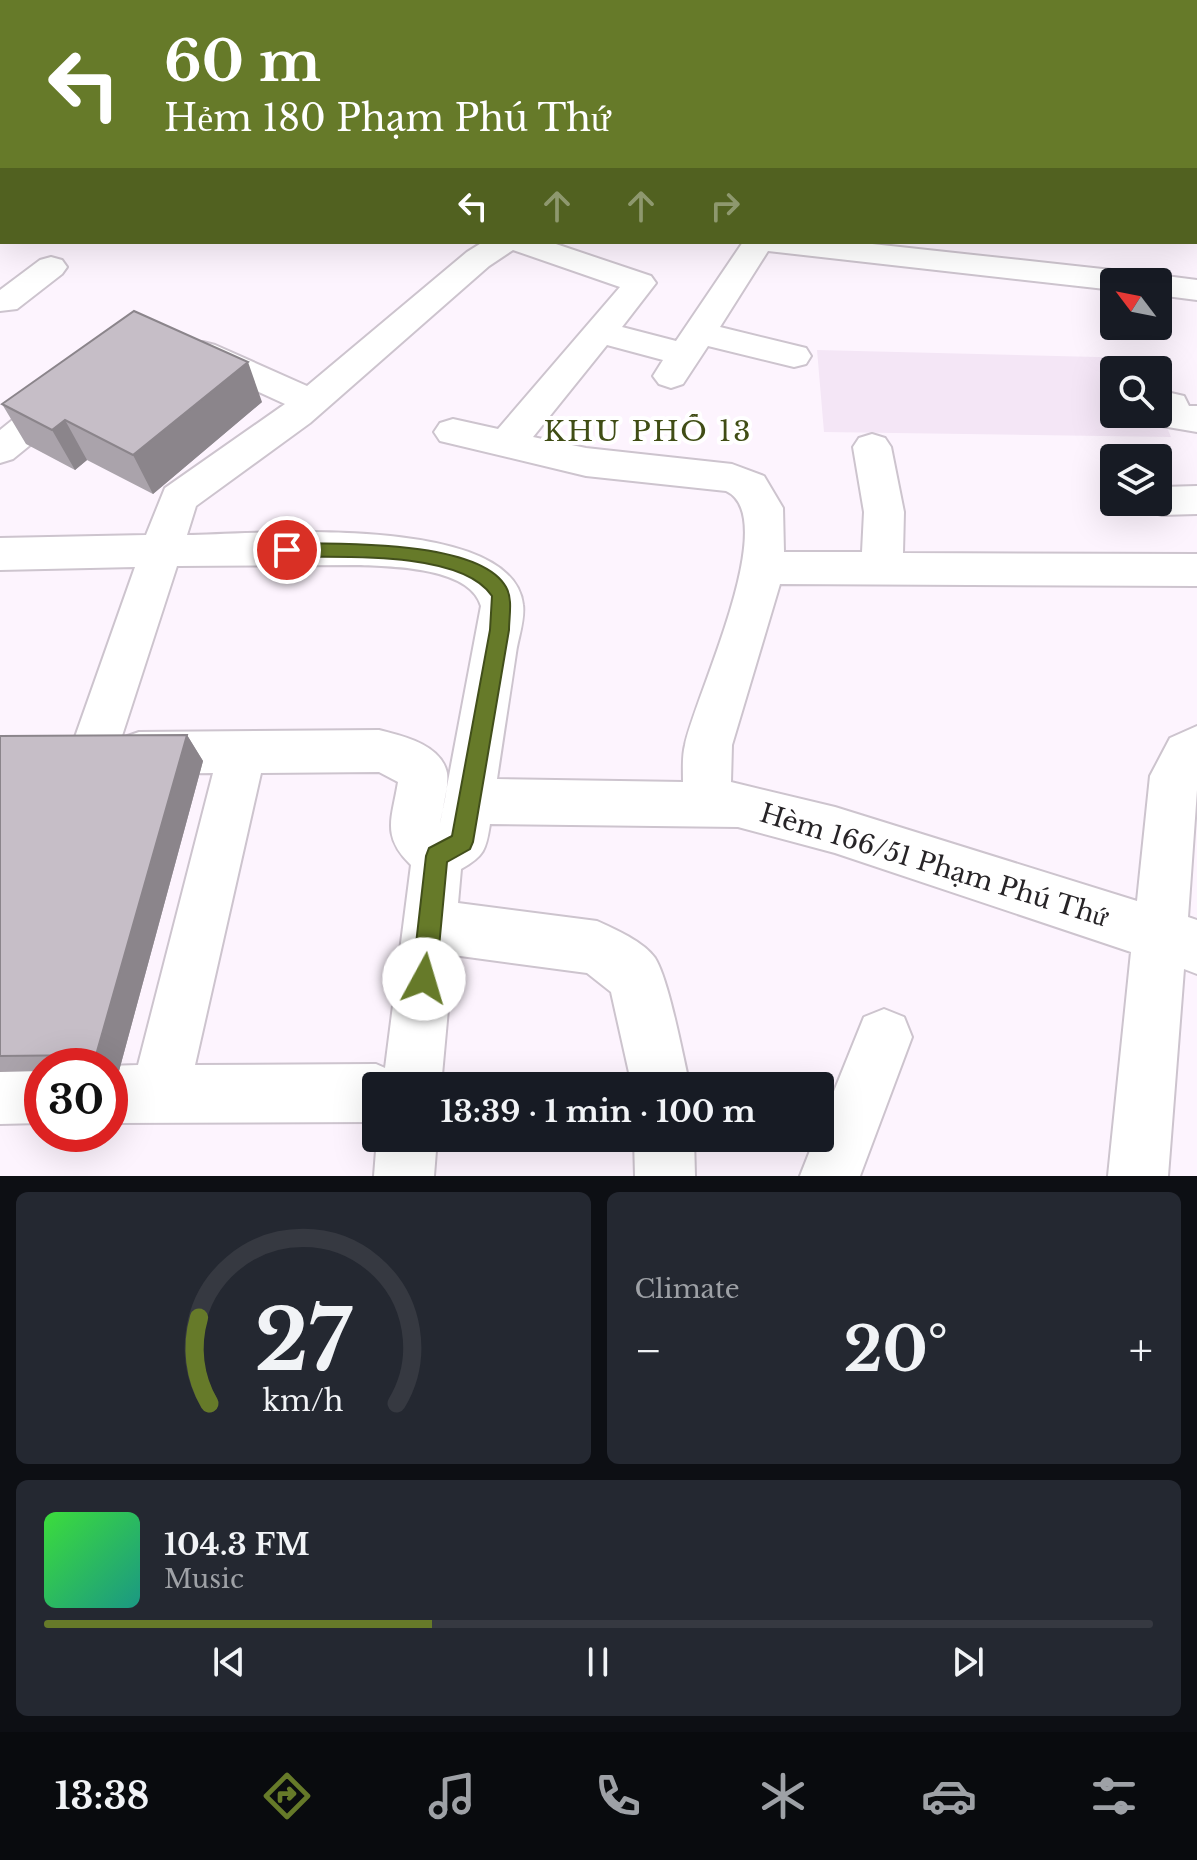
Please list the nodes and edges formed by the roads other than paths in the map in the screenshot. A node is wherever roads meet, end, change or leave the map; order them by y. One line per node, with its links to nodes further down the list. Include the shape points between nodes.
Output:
1 (502, 244): 15 (street)
2 (525, 244): 10 (street, via 640,283)
3 (757, 244): 12 (street)
4 (787, 244): 6 (street)
5 (51, 267): 9 (street)
6 (1100, 279)
7 (1172, 287): 8 (street)
8 (1197, 290)
9 (0, 301)
10 (600, 332): 12 (street); 17 (street)
11 (180, 343): 15 (street)
12 (685, 355): 13 (street)
13 (794, 356)
14 (92, 377): 19 (street)
15 (311, 402): 20 (street, via 179,498)
16 (453, 432): 17 (street)
17 (507, 444): 22 (street, via 586,462 732,478 750,486 763,508)
18 (872, 447): 23 (street, via 884,512)
19 (0, 450)
20 (163, 549): 21 (street); 28 (street); 29 (street, via 400,552 466,568 493,582 502,606)
21 (0, 554)
22 (764, 568): 23 (street); 30 (street, via 708,745)
23 (882, 569): 24 (street)
24 (1197, 570)
25 (1197, 747): 33 (street, via 1187,753 1174,776)
26 (242, 752): 28 (street); 31 (street, via 379,751 402,757 423,774 414,834); 37 (street)
27 (47, 754): 28 (street)
28 (93, 754)
29 (468, 801): 30 (street, Hèm 166/51 Phạm Phú Thứ); 31 (street, via 462,842)
30 (706, 805): 33 (street, Hèm 166/51 Phạm Phú Thứ, via 738,805 835,830)
31 (437, 856): 32 (street)
32 (430, 926): 35 (street); 36 (street, via 597,948 635,976)
33 (1178, 941): 46 (street)
34 (884, 1037): 45 (street)
35 (414, 1072)
36 (658, 1072)
37 (135, 1093): 38 (street)
38 (362, 1093)
39 (24, 1094): 40 (street)
40 (0, 1095)
41 (406, 1152): 43 (street)
42 (664, 1152): 44 (street)
43 (404, 1176)
44 (665, 1176)
45 (830, 1176)
46 (1138, 1176)

